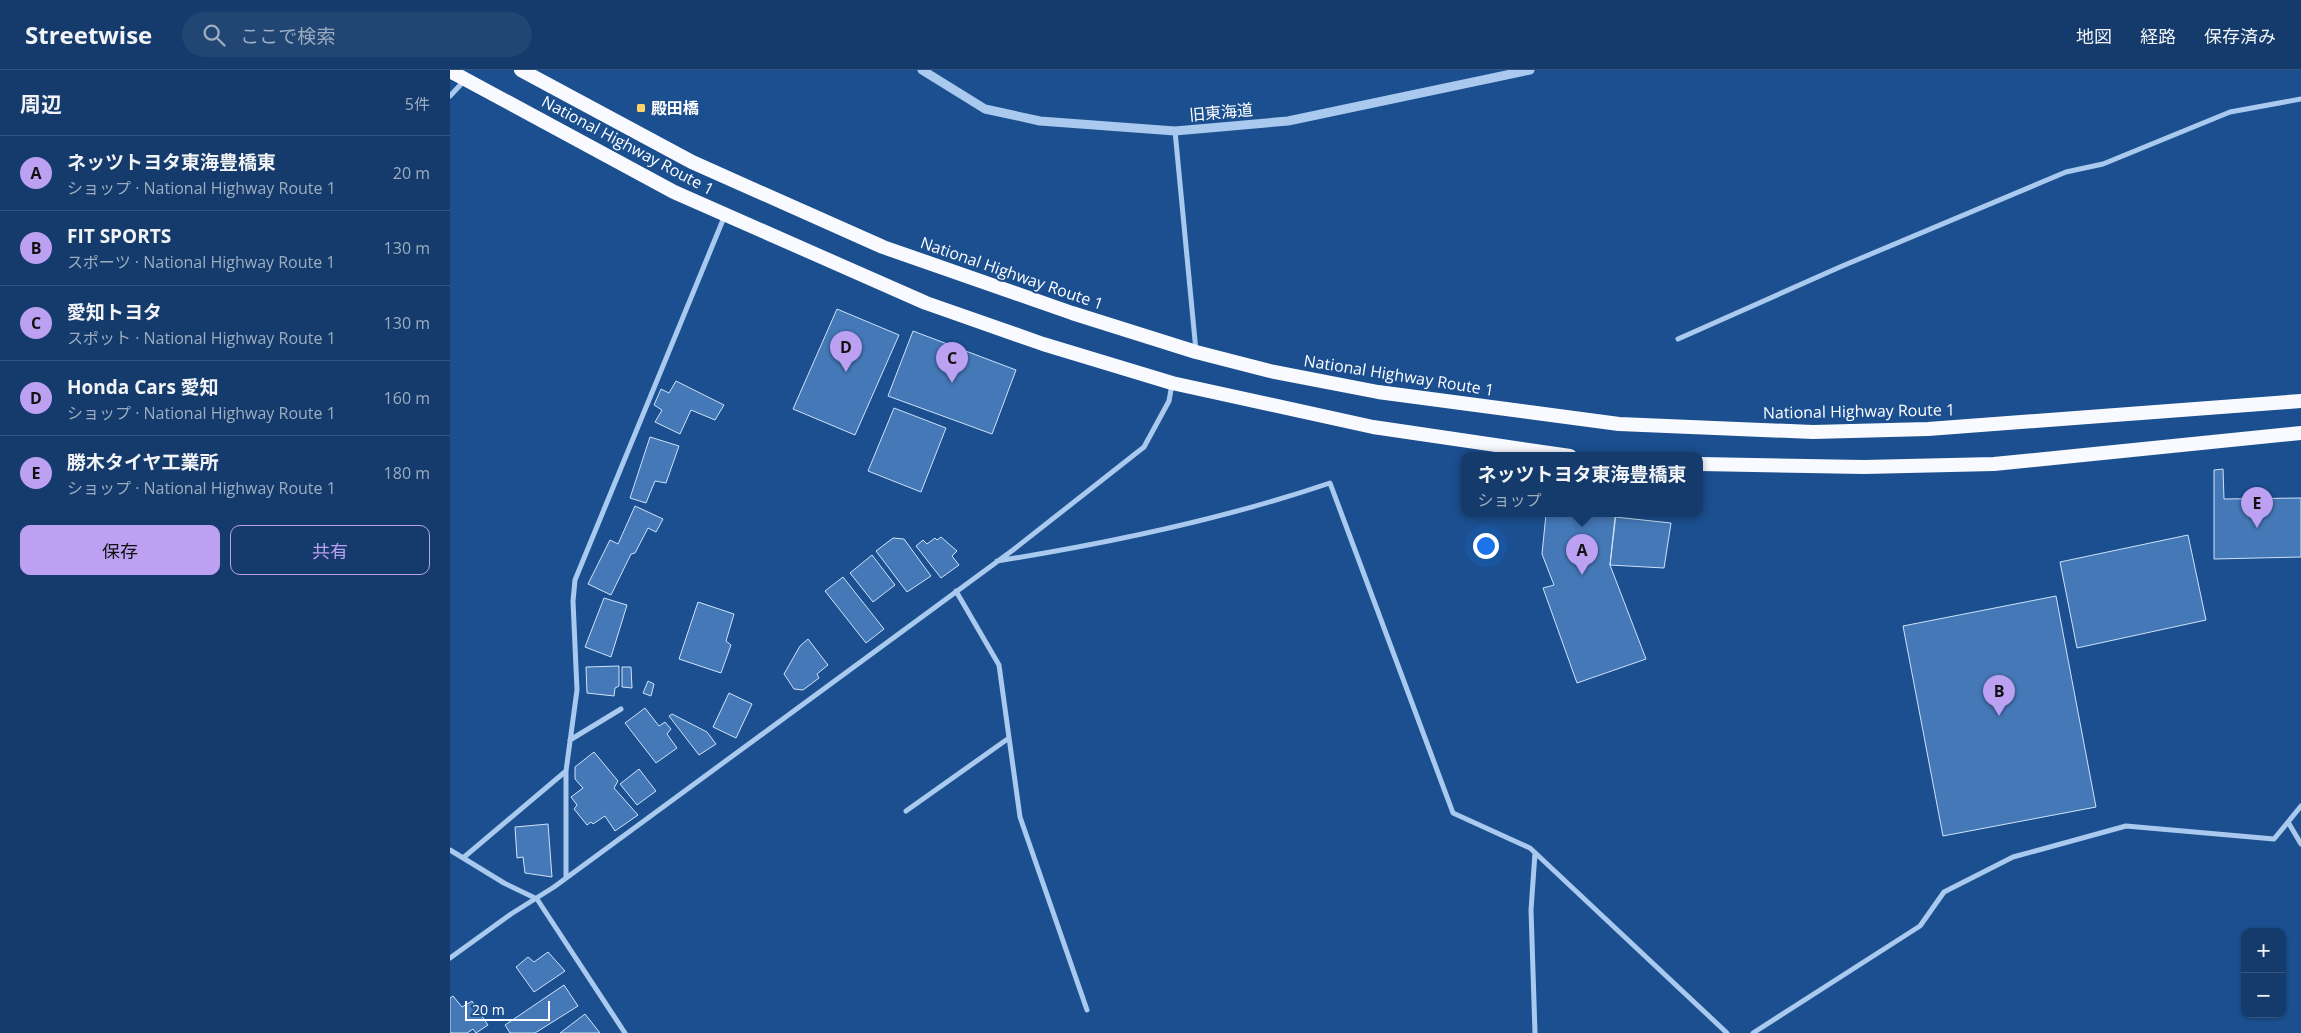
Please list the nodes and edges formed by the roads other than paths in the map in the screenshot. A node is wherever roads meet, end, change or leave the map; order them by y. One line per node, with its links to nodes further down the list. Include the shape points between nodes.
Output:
1 (521, 70): 11 (highway, National Highway Route 1, via 692,162 883,247)
2 (922, 70): 8 (street, 旧東海道, via 985,108 1040,121)
3 (1530, 70): 8 (street, 旧東海道, via 1288,121)
4 (450, 71): 5 (highway, National Highway Route 1)
5 (466, 79): 6 (street); 9 (highway, National Highway Route 1, via 674,192)
6 (450, 96)
7 (2301, 98): 10 (street, via 2230,112 2103,164 2066,172)
8 (1175, 131): 11 (street)
9 (726, 215): 12 (highway, National Highway Route 1, via 926,303); 21 (street, via 576,580 573,601 577,690)
10 (1678, 339)
11 (1196, 352): 13 (highway, National Highway Route 1, via 1270,371 1378,392 1619,424 1813,432 1928,429)
12 (1172, 383): 15 (highway, National Highway Route 1, via 1373,427); 17 (street, via 1169,401 1144,448)
13 (2301, 401)
14 (2301, 433): 16 (highway, via 1994,464 1864,467)
15 (1543, 452)
16 (1703, 464)
17 (997, 561): 18 (street); 28 (street, via 1166,530 1263,505 1330,482 1453,813)
18 (956, 591): 20 (street, via 999,665); 30 (street)
19 (620, 709): 21 (street)
20 (1009, 738): 24 (street); 33 (street, via 1020,816)
21 (570, 740): 22 (street)
22 (566, 771): 29 (street); 30 (street)
23 (2301, 806): 25 (street)
24 (906, 810)
25 (2288, 822): 26 (street); 37 (street, via 2274,839 2126,826 2014,857 1944,892 1920,926)
26 (2301, 844)
27 (450, 850): 29 (street)
28 (1535, 853): 35 (street, via 1531,910); 36 (street)
29 (463, 858): 31 (street)
30 (566, 878): 31 (street)
31 (537, 899): 32 (street); 34 (street)
32 (450, 958)
33 (1087, 1010)
34 (625, 1033)
35 (1535, 1033)
36 (1727, 1033)
37 (1753, 1033)

